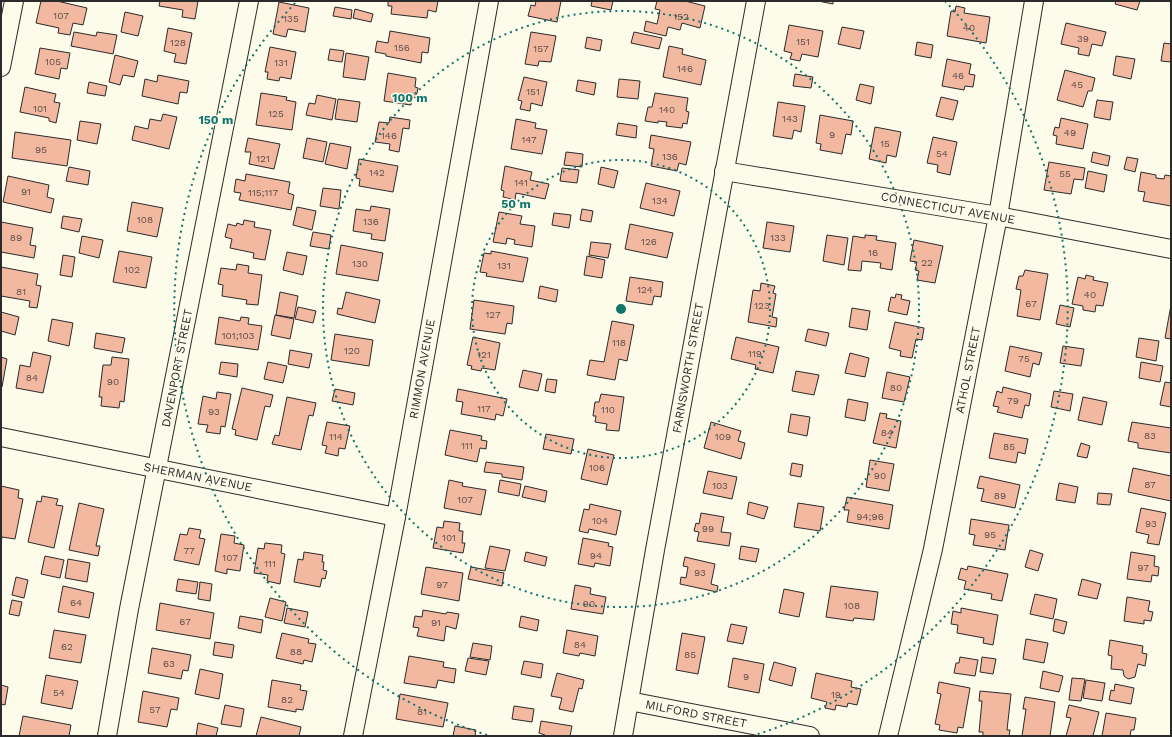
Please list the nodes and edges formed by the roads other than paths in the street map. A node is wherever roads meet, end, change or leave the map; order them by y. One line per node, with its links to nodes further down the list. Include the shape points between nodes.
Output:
1 (14, 1): 6 (street)
2 (249, 1): 11 (street, DAVENPORT STREET)
3 (489, 1): 12 (street, RIMMON AVENUE)
4 (756, 1): 7 (street, FARNSWORTH STREET)
5 (1034, 1): 8 (street, ATHOL STREET)
6 (1, 67)
7 (724, 170): 8 (street, CONNECTICUT AVENUE); 13 (street, FARNSWORTH STREET)
8 (998, 216): 9 (street, CONNECTICUT AVENUE); 18 (street, ATHOL STREET, via 933,549)
9 (1171, 249)
10 (1, 437): 11 (street, SHERMAN AVENUE)
11 (158, 469): 12 (street, SHERMAN AVENUE); 14 (street, DAVENPORT STREET, via 129,609)
12 (396, 517): 15 (street, RIMMON AVENUE)
13 (629, 701): 16 (street, FARNSWORTH STREET); 17 (street, MILFORD STREET)
14 (107, 736)
15 (353, 736)
16 (624, 736)
17 (810, 736)
18 (888, 736)

